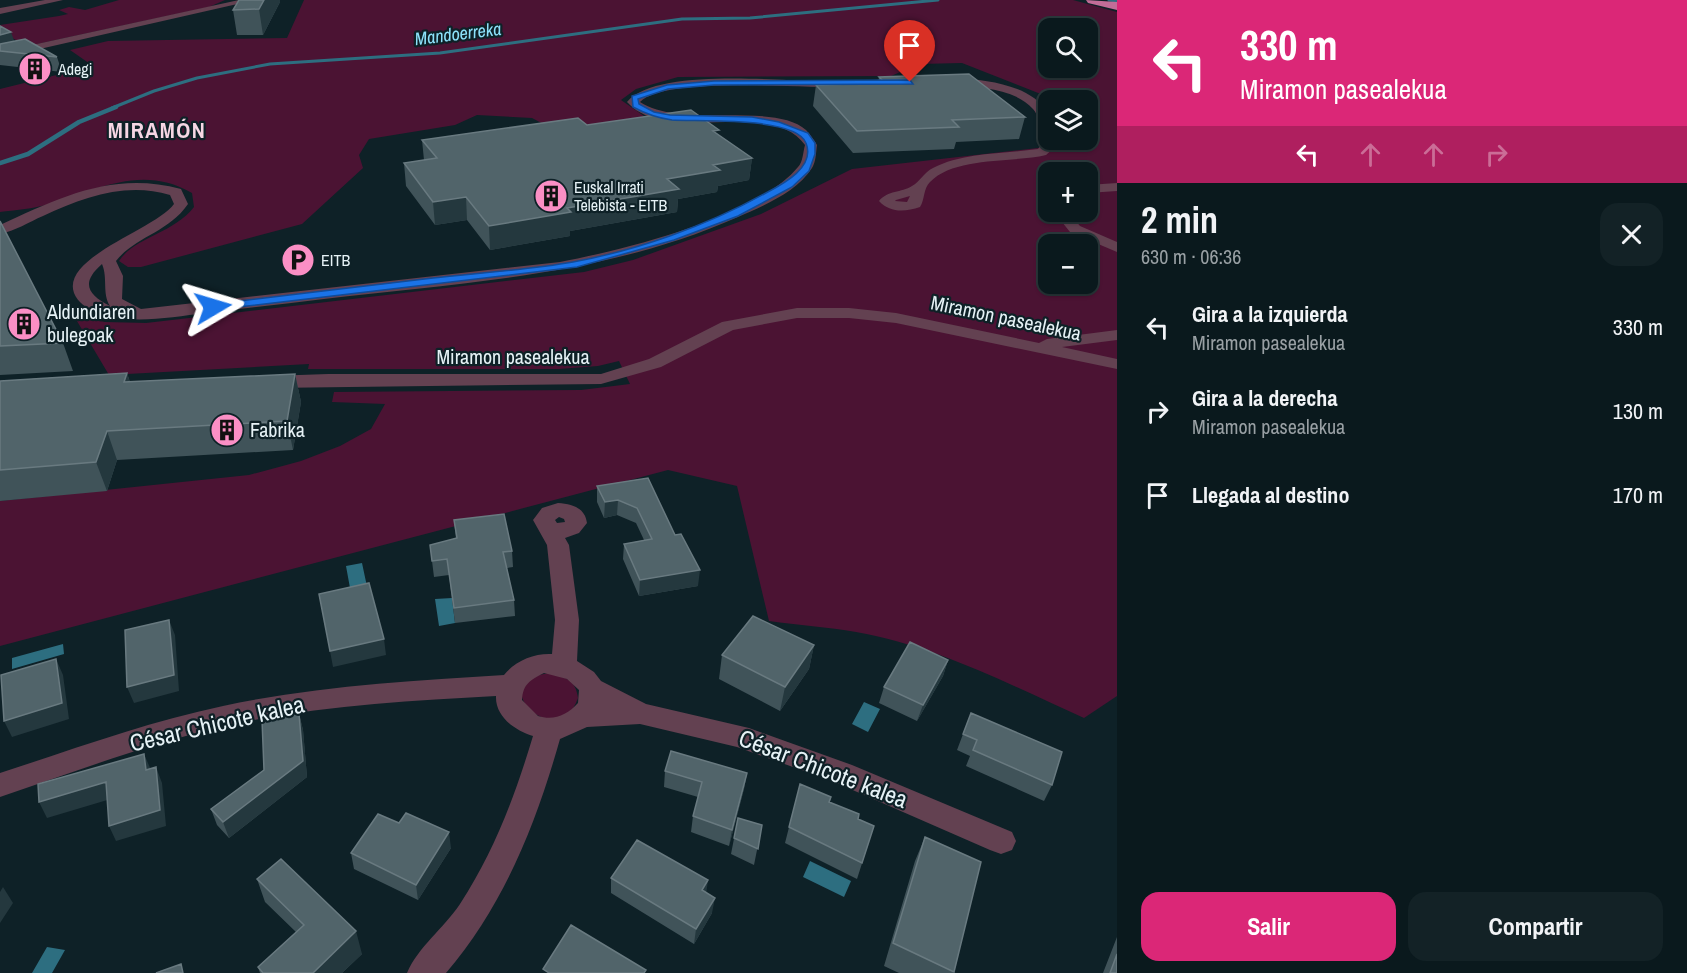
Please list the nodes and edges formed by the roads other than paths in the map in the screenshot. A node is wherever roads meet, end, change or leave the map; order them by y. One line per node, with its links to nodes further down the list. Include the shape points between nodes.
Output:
1 (59, 0): 7 (street)
2 (231, 0): 6 (street)
3 (251, 0): 6 (street)
4 (1093, 0): 5 (highway)
5 (1117, 6)
6 (218, 8): 8 (street)
7 (0, 11)
8 (0, 55)
9 (920, 82): 23 (street, via 714,83 667,87 641,94 633,102 652,114 768,122 791,128 811,143 806,169 789,185 735,214 670,238 574,264)
10 (939, 82): 11 (street, via 987,85 1029,100)
11 (1038, 108)
12 (1045, 150): 15 (street, via 946,166 929,175)
13 (1117, 187): 14 (street)
14 (1098, 188)
15 (918, 189)
16 (1069, 222): 19 (street, via 1076,229)
17 (0, 230): 18 (street, via 73,199 110,189 150,185 176,192 181,204 170,219)
18 (125, 245): 20 (street, via 103,254); 21 (street, via 108,261)
19 (1117, 247)
20 (87, 268): 21 (street); 22 (street, via 81,278)
21 (114, 285): 22 (street, via 96,297); 23 (street, via 112,296 118,305)
22 (84, 295): 23 (street, via 108,311)
23 (138, 314)
24 (1117, 335): 25 (street)
25 (1091, 339): 26 (street); 27 (street)
26 (1030, 346): 27 (street, Miramon pasealekua); 28 (street, Miramon pasealekua, via 886,316 797,313 728,326 655,363 601,379)
27 (1117, 363)
28 (256, 383)
29 (558, 535): 30 (street, via 567,620)
30 (564, 664): 31 (street, via 528,667); 32 (street, via 586,678)
31 (510, 685): 35 (street, via 512,711 528,724); 36 (street, César Chicote kalea, via 391,692 250,711 167,732)
32 (591, 688): 33 (street, César Chicote kalea); 34 (street, via 590,707)
33 (640, 713): 34 (street, César Chicote kalea); 37 (street, César Chicote kalea, via 739,736 832,769)
34 (583, 717): 35 (street)
35 (549, 729): 38 (street, via 515,838 482,900)
36 (0, 785)
37 (1001, 841)
38 (424, 973)

